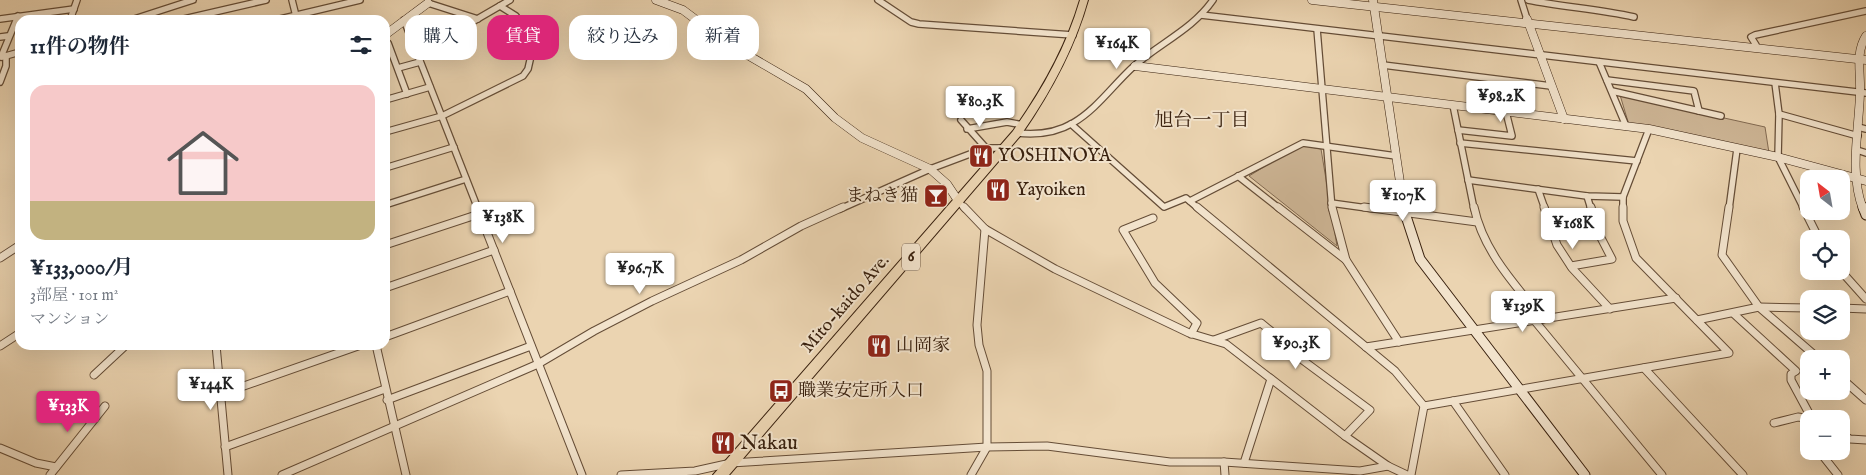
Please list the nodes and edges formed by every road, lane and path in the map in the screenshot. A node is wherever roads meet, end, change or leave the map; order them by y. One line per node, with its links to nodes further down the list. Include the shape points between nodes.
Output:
1 (77, 0): 20 (street)
2 (193, 0): 16 (street)
3 (266, 0): 15 (street)
4 (292, 0): 27 (street)
5 (360, 0): 28 (street)
6 (510, 0): 19 (street)
7 (656, 0): 95 (street, via 683,10 728,44 806,89 835,118 858,135)
8 (878, 0): 39 (street, via 919,24)
9 (1084, 0): 39 (highway, Mito-kaido Ave. / 6)
10 (1213, 0): 29 (street)
11 (1312, 0): 18 (street)
12 (1354, 0): 18 (street)
13 (1520, 0): 35 (street)
14 (1528, 0): 31 (street)
15 (255, 1): 26 (street)
16 (184, 2): 24 (street); 25 (street)
17 (428, 2): 33 (street); 34 (street)
18 (1373, 3): 35 (street); 41 (street)
19 (500, 6): 33 (street); 70 (street, via 516,16 533,47 528,69 516,81)
20 (74, 9): 22 (street); 23 (street)
21 (1866, 12): 44 (street, via 1755,35 1751,38)
22 (26, 15)
23 (72, 15)
24 (146, 15)
25 (184, 15)
26 (203, 15)
27 (295, 15)
28 (307, 15)
29 (1201, 15): 37 (street); 53 (street)
30 (15, 16): 32 (street)
31 (1634, 17)
32 (0, 19)
33 (478, 19)
34 (404, 20): 38 (street)
35 (1528, 21): 44 (street); 47 (street); 49 (street)
36 (15, 22): 40 (street)
37 (1317, 29): 41 (street); 60 (street)
38 (390, 31)
39 (1073, 35): 78 (highway, Mito-kaido Ave. / 6, via 1047,88)
40 (8, 36): 43 (street); 48 (street)
41 (1378, 36): 47 (street); 52 (street)
42 (1866, 36): 49 (street, via 1862,44)
43 (0, 37)
44 (1756, 45): 49 (street)
45 (390, 48): 54 (street)
46 (15, 53): 48 (street)
47 (1540, 55): 51 (street); 58 (street)
48 (2, 57): 56 (street, via 6,66)
49 (1863, 58): 62 (street)
50 (420, 62): 54 (street); 59 (street)
51 (1599, 62): 55 (street); 57 (street)
52 (1382, 64): 58 (street); 64 (street)
53 (1134, 66): 60 (street); 74 (street, via 1106,97)
54 (398, 68): 63 (street)
55 (1607, 80): 61 (street); 67 (street, via 1694,90)
56 (0, 82)
57 (1775, 83): 62 (street); 69 (street)
58 (1552, 86): 72 (street)
59 (430, 87): 63 (street); 70 (street)
60 (1321, 89): 64 (street); 84 (street)
61 (1612, 91): 67 (street); 75 (street)
62 (1863, 92): 76 (street)
63 (407, 94): 65 (street)
64 (1388, 98): 66 (street); 91 (street)
65 (390, 99)
66 (1453, 106): 68 (street); 80 (street)
67 (1699, 111): 71 (street)
68 (1506, 112): 72 (street); 80 (street, via 1512,136)
69 (1779, 114): 82 (street); 92 (street)
70 (442, 116): 81 (street); 85 (street)
71 (1721, 116)
72 (1564, 119): 75 (street)
73 (960, 120): 77 (street)
74 (1071, 124): 78 (street, via 1029,135); 103 (street, via 1164,207 1186,198)
75 (1626, 126): 79 (street)
76 (1862, 128): 82 (street)
77 (967, 129): 78 (street, via 1007,122); 86 (street)
78 (1020, 129): 87 (highway, Mito-kaido Ave. / 6)
79 (1650, 129): 88 (street); 93 (street)
80 (1458, 130): 83 (street)
81 (390, 131)
82 (1858, 136): 89 (street)
83 (1460, 143): 93 (street); 98 (street)
84 (1326, 146): 91 (street); 96 (street, via 1303,143); 106 (street)
85 (454, 147): 94 (street); 97 (street)
86 (986, 148): 87 (street); 95 (street)
87 (1005, 148): 104 (highway, Mito-kaido Ave. / 6)
88 (1737, 149): 92 (street); 125 (street, via 1722,255)
89 (1858, 150): 90 (street); 99 (street)
90 (1866, 153)
91 (1396, 156): 107 (street)
92 (1778, 157): 99 (street); 113 (street)
93 (1637, 161): 102 (street)
94 (390, 166)
95 (930, 169): 104 (street, via 952,190); 148 (street, via 801,226 741,260 586,335)
96 (1238, 176): 103 (street); 118 (street)
97 (466, 180): 105 (street); 108 (street)
98 (1468, 180): 100 (street); 111 (street)
99 (1862, 180): 109 (street, via 1859,198)
100 (1538, 189): 101 (street); 119 (street, via 1557,245)
101 (1586, 196): 102 (street); 119 (street, via 1612,259)
102 (1623, 197): 123 (street, via 1623,221 1636,258)
103 (1190, 201): 142 (street)
104 (958, 202): 112 (street); 174 (highway, Mito-kaido Ave. / 6)
105 (390, 203)
106 (1332, 203): 107 (street); 118 (street)
107 (1404, 211): 111 (street); 134 (street, via 1420,259)
108 (480, 214): 114 (street); 116 (street)
109 (1866, 216)
110 (1153, 218): 135 (street, via 1123,230 1156,283 1197,323)
111 (1477, 222): 131 (street, via 1491,254)
112 (985, 229): 135 (street, via 1055,268); 170 (street, via 977,325 987,371)
113 (1814, 230)
114 (390, 243)
115 (15, 248): 117 (street)
116 (494, 250): 121 (street); 122 (street)
117 (0, 258)
118 (1346, 260): 139 (street)
119 (1571, 266): 128 (street)
120 (1849, 280): 124 (street)
121 (390, 286)
122 (510, 291): 136 (street); 141 (street)
123 (1676, 298): 128 (street); 133 (street)
124 (1866, 299)
125 (1759, 307): 126 (street); 130 (street); 147 (street)
126 (1800, 308)
127 (1850, 308): 129 (street)
128 (1610, 309): 131 (street)
129 (1866, 309)
130 (1734, 314): 133 (street); 162 (street, via 1796,371 1791,374 1791,380)
131 (1544, 319): 132 (street)
132 (1534, 320): 134 (street); 151 (street)
133 (1697, 320): 149 (street, via 1730,353)
134 (1472, 330): 139 (street); 155 (street)
135 (1191, 334): 138 (street)
136 (390, 335)
137 (15, 336): 140 (street)
138 (1214, 340): 152 (street, via 1226,344); 166 (street, via 1260,323 1288,350 1370,410)
139 (1399, 342): 142 (street)
140 (0, 346)
141 (531, 346): 148 (street); 157 (street)
142 (1366, 347): 161 (street, via 1395,371)
143 (121, 350): 150 (street)
144 (217, 350): 156 (street)
145 (348, 350): 156 (street)
146 (377, 350): 154 (street)
147 (1809, 350)
148 (538, 364): 165 (street); 183 (street)
149 (1644, 368): 151 (street); 193 (street)
150 (94, 375)
151 (1584, 378): 155 (street); 192 (street, via 1604,408)
152 (1271, 379): 166 (street); 175 (street)
153 (1850, 386): 158 (street)
154 (385, 389): 157 (street); 169 (street)
155 (1518, 389): 159 (street); 191 (street)
156 (221, 394): 169 (street)
157 (387, 400): 165 (street)
158 (1866, 400)
159 (1453, 401): 161 (street); 190 (street)
160 (105, 406): 177 (street)
161 (1424, 406): 189 (street)
162 (1807, 410)
163 (1800, 417): 164 (street)
164 (1774, 423)
165 (394, 426): 181 (street); 182 (street)
166 (1345, 436): 176 (street)
167 (1850, 438): 168 (street)
168 (1866, 440)
169 (225, 447): 180 (street)
170 (987, 447): 173 (street, via 1047,446 1170,462); 174 (street); 186 (street)
171 (0, 448): 177 (street, via 36,463)
172 (1826, 460): 194 (street)
173 (1224, 462): 175 (street); 187 (street)
174 (731, 463): 184 (street, via 695,471); 185 (highway, Mito-kaido Ave. / 6)
175 (1244, 463): 178 (street)
176 (1388, 466): 178 (street); 188 (street)
177 (56, 467): 179 (street)
178 (1374, 473)
179 (50, 475)
180 (228, 475)
181 (282, 475)
182 (406, 475)
183 (582, 475)
184 (620, 475)
185 (720, 475)
186 (971, 475)
187 (1225, 475)
188 (1407, 475)
189 (1411, 475)
190 (1505, 475)
191 (1585, 475)
192 (1662, 475)
193 (1743, 475)
194 (1838, 475)

